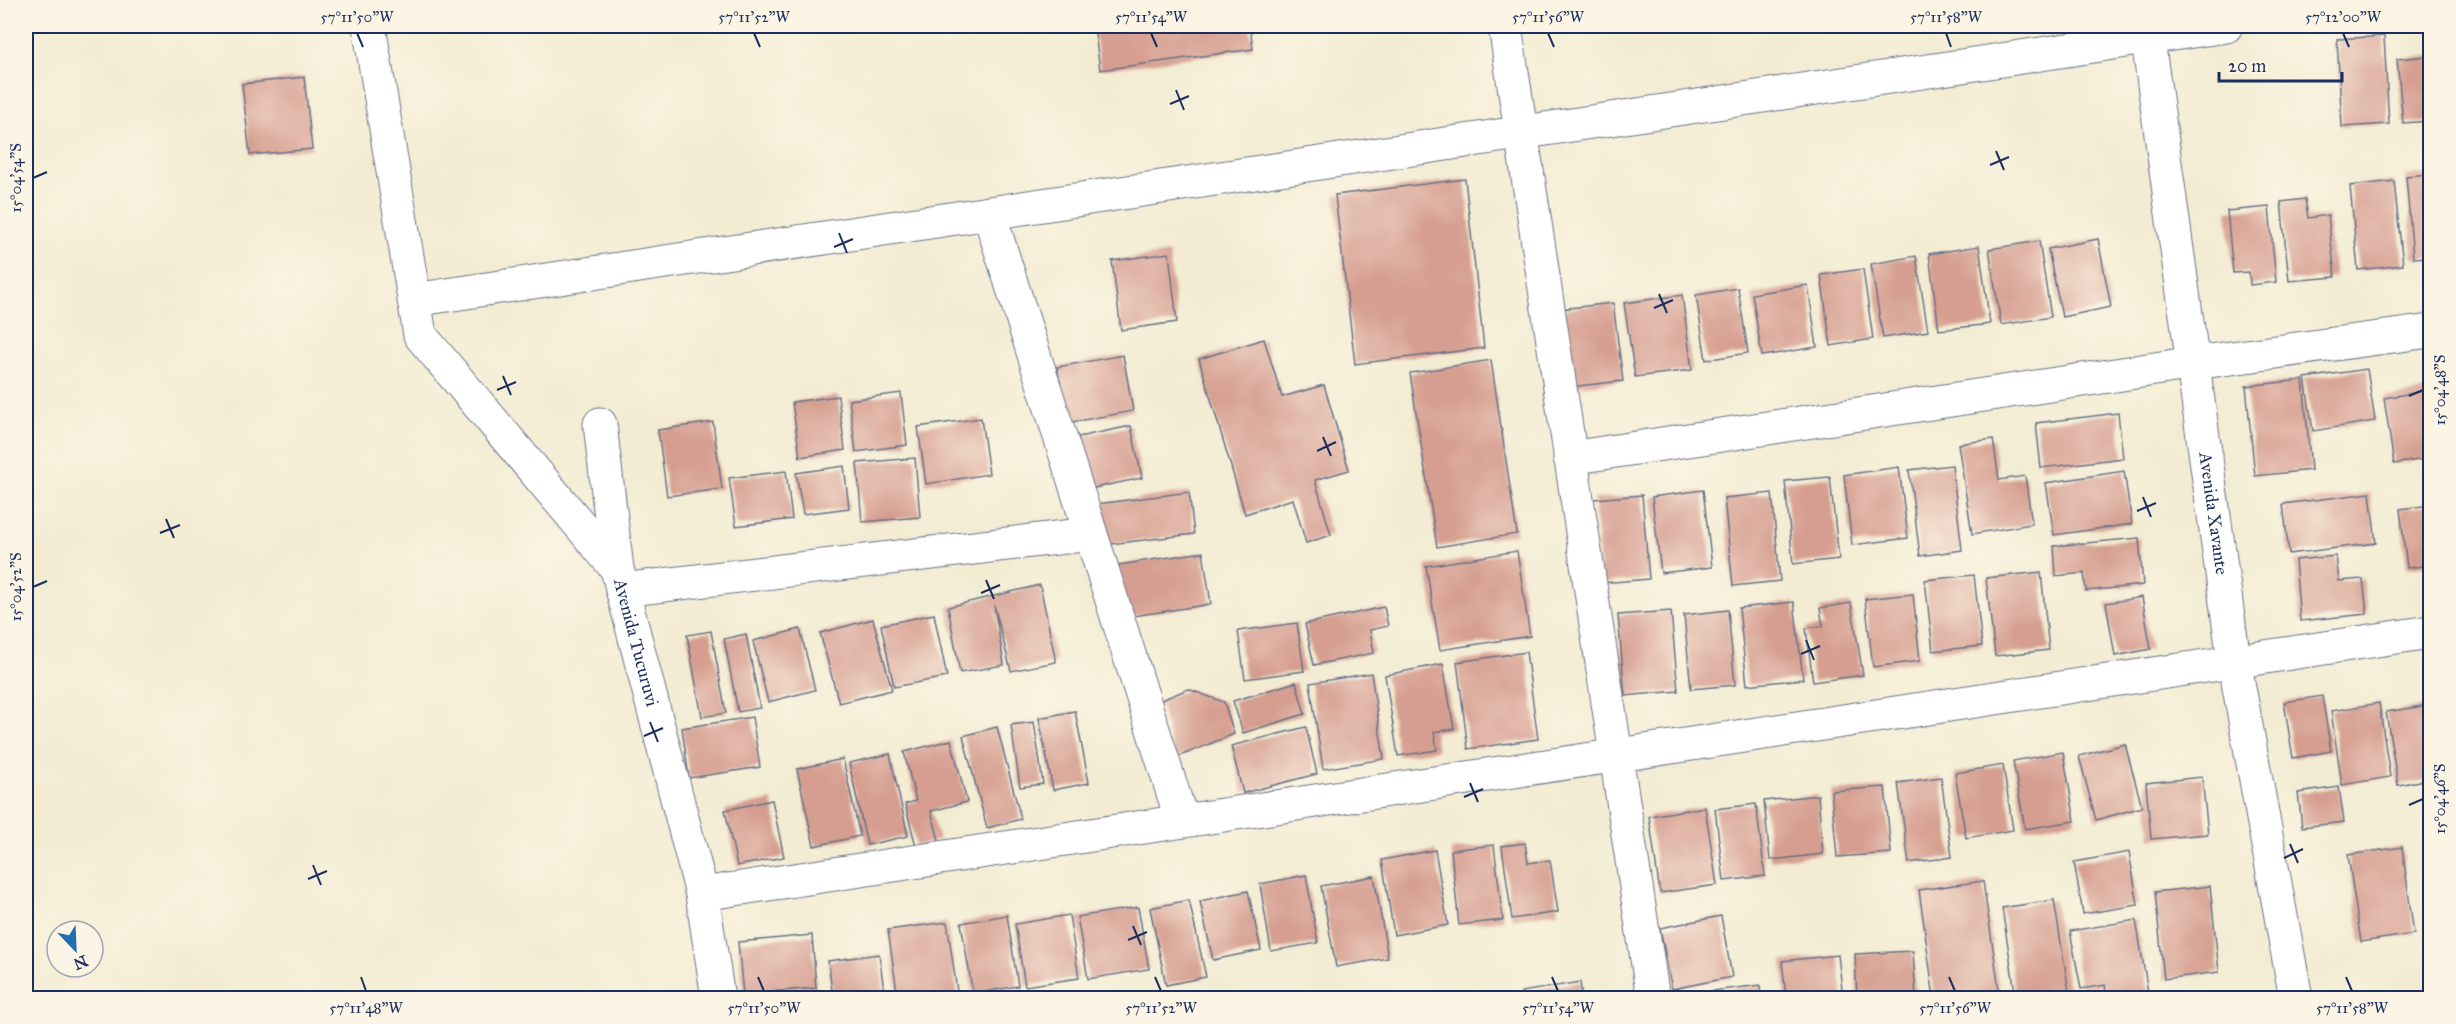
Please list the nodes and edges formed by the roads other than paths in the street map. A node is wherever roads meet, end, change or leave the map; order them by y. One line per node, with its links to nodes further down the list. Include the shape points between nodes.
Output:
1 (369, 26): 7 (street)
2 (1505, 26): 5 (street)
3 (2226, 26): 4 (street)
4 (2146, 32): 5 (street); 9 (street, Avenida Xavante)
5 (1521, 132): 6 (street); 11 (street)
6 (989, 213): 7 (street); 12 (street)
7 (414, 300): 13 (street, via 420,335)
8 (2430, 331): 9 (street)
9 (2194, 363): 11 (street); 15 (street, Avenida Xavante)
10 (600, 424): 13 (street, Avenida Tucuruvi)
11 (1570, 458): 16 (street)
12 (1090, 534): 13 (street); 17 (street)
13 (620, 580): 18 (street, Avenida Tucuruvi)
14 (2430, 632): 15 (street)
15 (2234, 660): 16 (street); 21 (street, Avenida Xavante)
16 (1615, 755): 17 (street); 20 (street)
17 (1182, 821): 18 (street)
18 (702, 894): 19 (street, Avenida Tucuruvi)
19 (718, 999)
20 (1653, 999)
21 (2296, 999)

